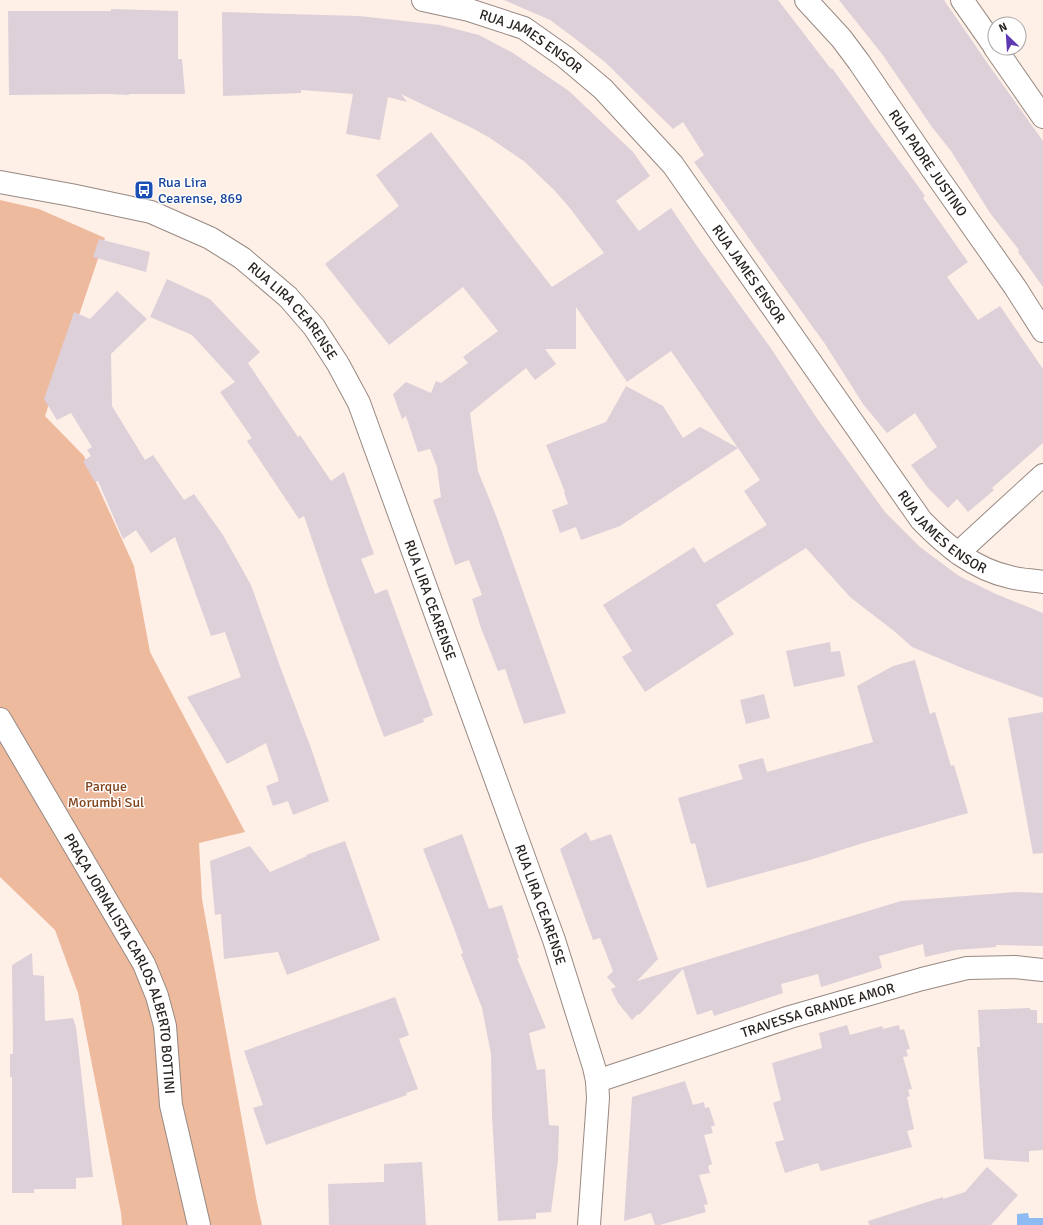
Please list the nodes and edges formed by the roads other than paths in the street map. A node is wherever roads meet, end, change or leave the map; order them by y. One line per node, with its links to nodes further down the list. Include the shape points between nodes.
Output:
1 (423, 0): 10 (street, RUA JAMES ENSOR, via 469,10 524,28 565,57 603,89 673,165 921,520)
2 (806, 0): 8 (street, RUA PADRE JUSTINO, via 859,62)
3 (962, 0): 4 (street)
4 (987, 36)
5 (1001, 56): 6 (street)
6 (1043, 117)
7 (0, 182): 14 (street, RUA LIRA CEARENSE, via 151,212 210,238 242,258 288,297 314,327 359,403 554,940)
8 (1043, 331)
9 (1043, 475): 10 (street)
10 (958, 553): 11 (street, RUA JAMES ENSOR, via 984,569 1010,578)
11 (1043, 582)
12 (0, 719): 15 (street, PRAÇA JORNALISTA CARLOS ALBERTO BOTTINI, via 144,964 157,996 166,1032 171,1105)
13 (1043, 970): 14 (street, TRAVESSA GRANDE AMOR, via 1016,967 967,968 922,979 790,1017)
14 (597, 1081): 16 (street, RUA LIRA CEARENSE)
15 (199, 1225)
16 (589, 1225)

